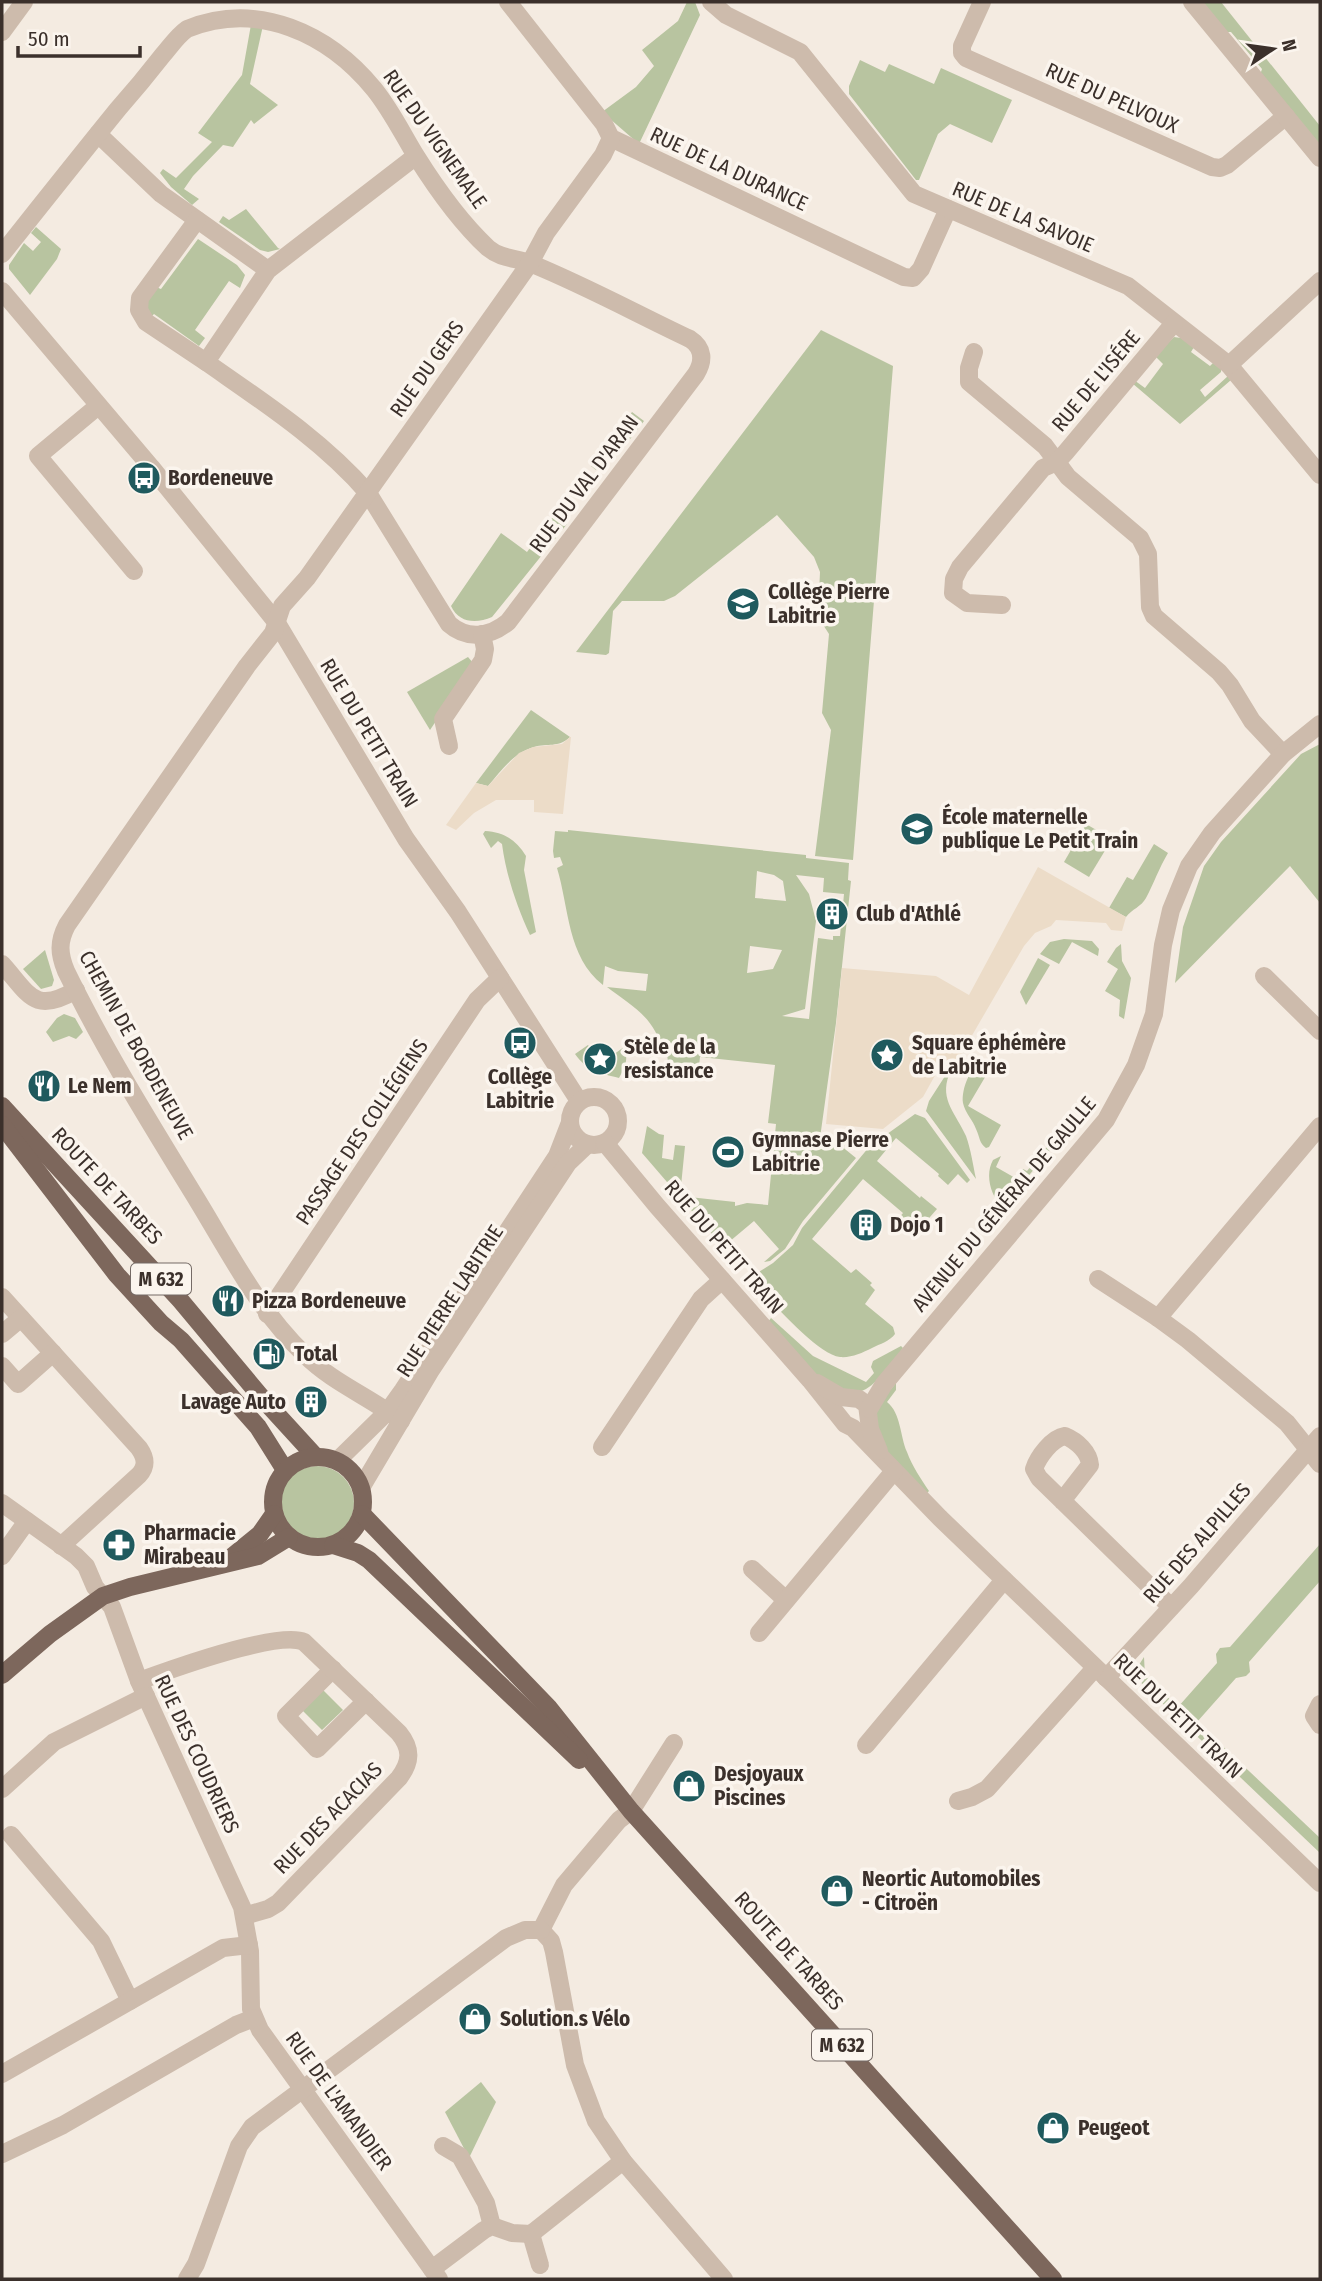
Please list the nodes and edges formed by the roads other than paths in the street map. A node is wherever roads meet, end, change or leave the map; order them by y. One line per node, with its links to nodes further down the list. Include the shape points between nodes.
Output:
1 (24, 2): 6 (street)
2 (508, 2): 9 (street)
3 (711, 2): 12 (street, RUE DE LA SAVOIE, via 726,15 800,52 914,194)
4 (982, 2): 7 (street, RUE DU PELVOUX, via 962,46 966,58 1212,167 1227,165)
5 (1192, 2): 7 (street)
6 (2, 32)
7 (1286, 116): 11 (street)
8 (98, 134): 10 (street, RUE DU VIGNEMALE, via 188,28 226,12 251,9 284,16 334,48 381,98); 13 (street, via 160,194); 14 (street, RUE DU VIGNEMALE)
9 (611, 138): 12 (street, RUE DE LA DURANCE, via 907,278 921,269); 15 (street, RUE DU GERS)
10 (416, 156): 15 (street, RUE DU VIGNEMALE, via 490,250); 16 (street)
11 (1320, 158)
12 (948, 209): 19 (street, RUE DE LA SAVOIE, via 1128,286)
13 (197, 219): 16 (street); 21 (street, via 140,298 139,307 146,322)
14 (2, 254)
15 (530, 263): 26 (street, RUE DU GERS); 30 (street, RUE DU VAL D'ARAN, via 693,341 702,362 508,622)
16 (268, 270): 21 (street)
17 (1320, 281): 22 (street)
18 (2, 291): 23 (street, RUE DU PETIT TRAIN)
19 (1174, 323): 22 (street, RUE DE LA SAVOIE); 24 (street, RUE DE L'ISÉRE)
20 (974, 352): 24 (street, via 969,382 1045,446)
21 (206, 362): 26 (street, via 307,434)
22 (1229, 365): 25 (street, RUE DE LA SAVOIE)
23 (98, 406): 27 (street, via 38,456); 29 (street, RUE DU PETIT TRAIN)
24 (1057, 462): 28 (street, via 1043,468 954,579 953,593 967,603); 33 (street, RUE DE L'ISÉRE, via 1068,477 1140,538 1148,554 1153,616 1220,672 1252,720)
25 (1320, 475)
26 (368, 493): 29 (street, RUE DU GERS, via 282,606); 30 (street, via 446,621 459,632)
27 (134, 571)
28 (1002, 605)
29 (277, 623): 36 (street, RUE DU PETIT TRAIN, via 406,839); 37 (street, CHEMIN DE BORDENEUVE, via 66,925 60,955)
30 (482, 634): 32 (street, via 483,660 443,719)
31 (1320, 724): 33 (street, AVENUE DU GÉNÉRAL DE GAULLE)
32 (449, 746)
33 (1283, 754): 55 (street, AVENUE DU GÉNÉRAL DE GAULLE, via 1212,833 1189,866 1171,910 1154,1014 1136,1065 1106,1120)
34 (2, 964): 37 (street, via 38,1001 56,1001)
35 (1264, 976): 38 (street)
36 (500, 978): 39 (street, RUE DU PETIT TRAIN); 49 (street, PASSAGE DES COLLÉGIENS, via 477,1000)
37 (76, 990): 49 (street, CHEMIN DE BORDENEUVE, via 146,1116)
38 (1320, 1031)
39 (579, 1101): 42 (street); 44 (street, via 593,1096 613,1105 618,1122)
40 (2, 1106): 59 (main road, ROUTE DE TARBES / M 632, via 181,1301)
41 (2, 1125): 63 (main road, ROUTE DE TARBES / M 632, via 117,1275 258,1427)
42 (569, 1125): 45 (street, via 578,1141); 56 (street, RUE PIERRE LABITRIE, via 557,1156)
43 (1320, 1126): 51 (street)
44 (605, 1143): 45 (street); 47 (street, RUE DU PETIT TRAIN)
45 (587, 1145): 56 (street, RUE PIERRE LABITRIE, via 568,1163 431,1370)
46 (1098, 1279): 51 (street)
47 (722, 1280): 55 (street, RUE DU PETIT TRAIN, via 810,1380); 58 (street, via 701,1300)
48 (2, 1297): 50 (street)
49 (267, 1314): 56 (street, CHEMIN DE BORDENEUVE, via 305,1356 336,1381)
50 (21, 1318): 52 (street); 53 (street)
51 (1158, 1318): 57 (street)
52 (2, 1334)
53 (53, 1353): 54 (street, via 18,1384); 72 (street, via 139,1448 145,1463 139,1475)
54 (2, 1366)
55 (856, 1412): 61 (street, RUE DU PETIT TRAIN)
56 (394, 1416): 60 (street, RUE PIERRE LABITRIE); 64 (street, RUE PIERRE LABITRIE)
57 (1315, 1442): 62 (street); 79 (street, RUE DES ALPILLES)
58 (602, 1447)
59 (315, 1457): 60 (main road); 63 (main road)
60 (337, 1461): 64 (main road, via 352,1472)
61 (888, 1464): 76 (street, RUE DU PETIT TRAIN); 78 (street)
62 (1320, 1464)
63 (285, 1471): 67 (main road, via 276,1483)
64 (361, 1488): 68 (main road)
65 (1062, 1501): 79 (street)
66 (2, 1503): 69 (street, RUE DES COUDRIERS)
67 (274, 1514): 70 (main road); 74 (main road, via 260,1534)
68 (362, 1514): 71 (main road, via 356,1527); 92 (main road, ROUTE DE TARBES / M 632, via 549,1708)
69 (27, 1521): 72 (street, RUE DES COUDRIERS); 73 (street)
70 (289, 1537): 71 (main road, ROUTE DE TARBES, via 302,1545); 74 (main road, via 258,1556)
71 (333, 1545): 92 (main road, ROUTE DE TARBES / M 632, via 369,1560)
72 (61, 1546): 77 (street, RUE DES COUDRIERS, via 86,1566)
73 (2, 1556)
74 (225, 1562): 77 (main road)
75 (752, 1569): 78 (street)
76 (1004, 1580): 82 (street, RUE DU PETIT TRAIN); 89 (street)
77 (103, 1597): 83 (main road, via 50,1633); 84 (street, RUE DES COUDRIERS, via 112,1607)
78 (786, 1600): 80 (street)
79 (1171, 1607): 82 (street, RUE DES ALPILLES)
80 (759, 1633)
81 (333, 1669): 84 (street, RUE DES ACACIAS, via 304,1642 290,1639 188,1664); 85 (street, RUE DES ACACIAS); 85 (street, via 286,1716 317,1749)
82 (1101, 1673): 91 (street, RUE DES ALPILLES, via 987,1789); 94 (street, RUE DU PETIT TRAIN)
83 (2, 1675)
84 (142, 1688): 90 (street, RUE DES ACACIAS, via 54,1742); 96 (street, RUE DES COUDRIERS, via 232,1885)
85 (366, 1701): 96 (street, RUE DES ACACIAS, via 404,1740 408,1764)
86 (1320, 1704): 87 (street, via 1314,1716)
87 (1320, 1725)
88 (674, 1743): 92 (street)
89 (866, 1745)
90 (2, 1789)
91 (958, 1801)
92 (631, 1811): 95 (street, via 619,1819 564,1885); 110 (main road, ROUTE DE TARBES / M 632)
93 (5, 1834): 97 (street, via 101,1941)
94 (1320, 1883)
95 (541, 1930): 100 (street, via 525,1930 506,1938); 103 (street, via 554,1952 581,2083 596,2121)
96 (246, 1931): 97 (street); 98 (street, RUE DE L'AMANDIER)
97 (130, 2001): 99 (street)
98 (254, 2018): 100 (street, RUE DE L'AMANDIER); 102 (street)
99 (2, 2074)
100 (302, 2089): 107 (street, RUE DE L'AMANDIER); 108 (street, via 251,2127 239,2146)
101 (443, 2146): 104 (street, via 460,2156 486,2203)
102 (2, 2154)
103 (622, 2161): 105 (street); 109 (street)
104 (492, 2226): 105 (street, via 512,2234); 107 (street)
105 (531, 2234): 106 (street)
106 (540, 2265)
107 (435, 2274)
108 (187, 2279)
109 (724, 2279)
110 (1053, 2279)

